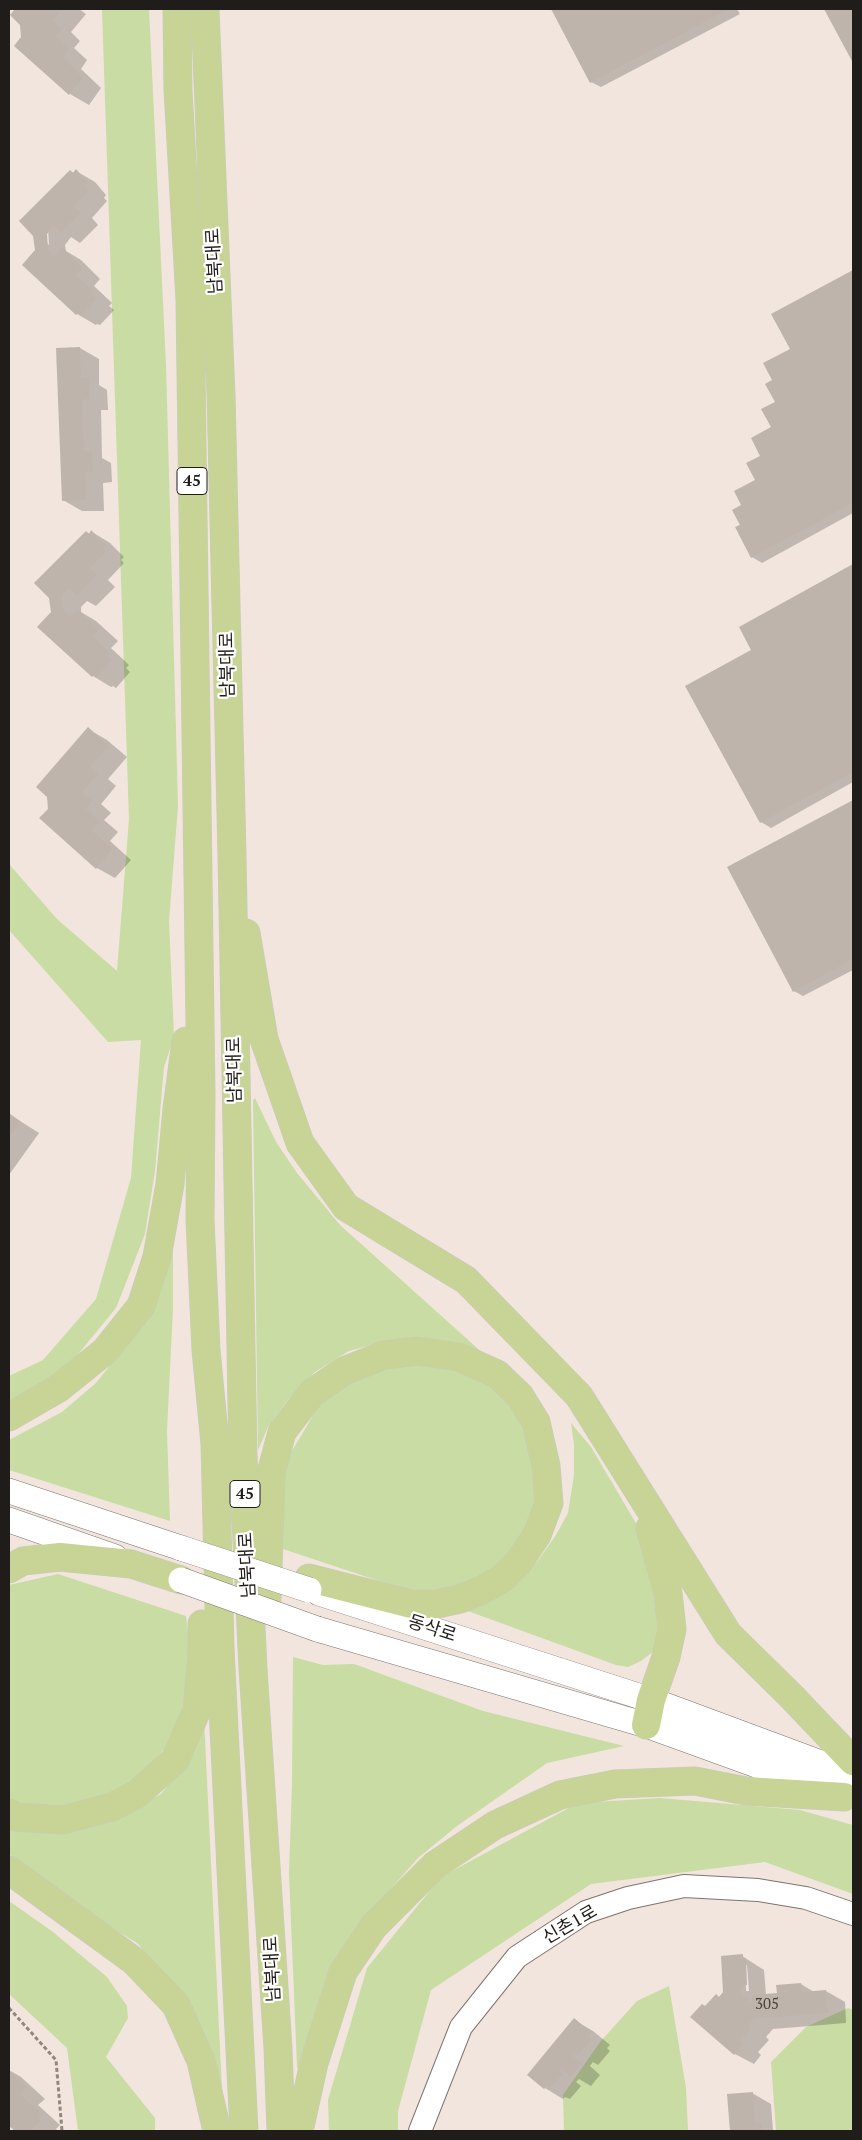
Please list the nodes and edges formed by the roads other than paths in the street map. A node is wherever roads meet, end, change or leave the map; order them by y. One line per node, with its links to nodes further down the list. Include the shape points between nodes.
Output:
1 (177, 9): 4 (highway, 남북대로 / 45, via 178,90 190,300)
2 (205, 9): 3 (highway, 남북대로 / 45, via 221,395)
3 (232, 855): 7 (highway, via 264,1040 300,1143 346,1207 466,1280 579,1396); 14 (highway, 남북대로 / 45, via 243,1457)
4 (198, 953): 5 (highway, 남북대로 / 45, via 200,1220); 6 (highway, via 170,1184 157,1257 141,1306 105,1351 60,1388)
5 (206, 1350): 17 (highway, via 202,1655 197,1710 175,1760 138,1794 112,1807 63,1820); 21 (highway, 남북대로 / 45, via 216,1444 220,1648)
6 (9, 1417)
7 (637, 1489): 13 (highway, via 668,1593 672,1629); 15 (highway, via 728,1634)
8 (9, 1491): 12 (main road, 동삭로, bridge, via 181,1548)
9 (9, 1520): 11 (main road, 동삭로)
10 (9, 1569): 11 (highway, via 23,1561 60,1557 131,1564)
11 (181, 1580): 13 (main road, 동삭로, bridge, via 317,1629)
12 (309, 1584): 13 (main road, 동삭로); 14 (highway, via 411,1604 436,1604 460,1599 503,1578 519,1562 537,1535 549,1503 546,1466 536,1422 520,1396 497,1374 459,1358 417,1351 384,1355 344,1371 312,1393 282,1432 271,1473)
13 (648, 1712): 16 (main road, 동삭로)
14 (260, 1756): 22 (highway, 남북대로 / 45)
15 (853, 1761)
16 (850, 1791): 23 (highway, via 746,1792 695,1781 616,1784 560,1795 495,1825 435,1865 374,1926 343,1972 314,2063)
17 (9, 1814)
18 (9, 1870): 20 (highway, via 134,1961 176,2005 201,2061)
19 (853, 1914): 24 (street, 신촌1로, via 806,1898 758,1890 684,1886 628,1898 586,1912 517,1957 461,2027)
20 (217, 2131)
21 (244, 2131)
22 (281, 2131)
23 (299, 2131)
24 (420, 2131)

